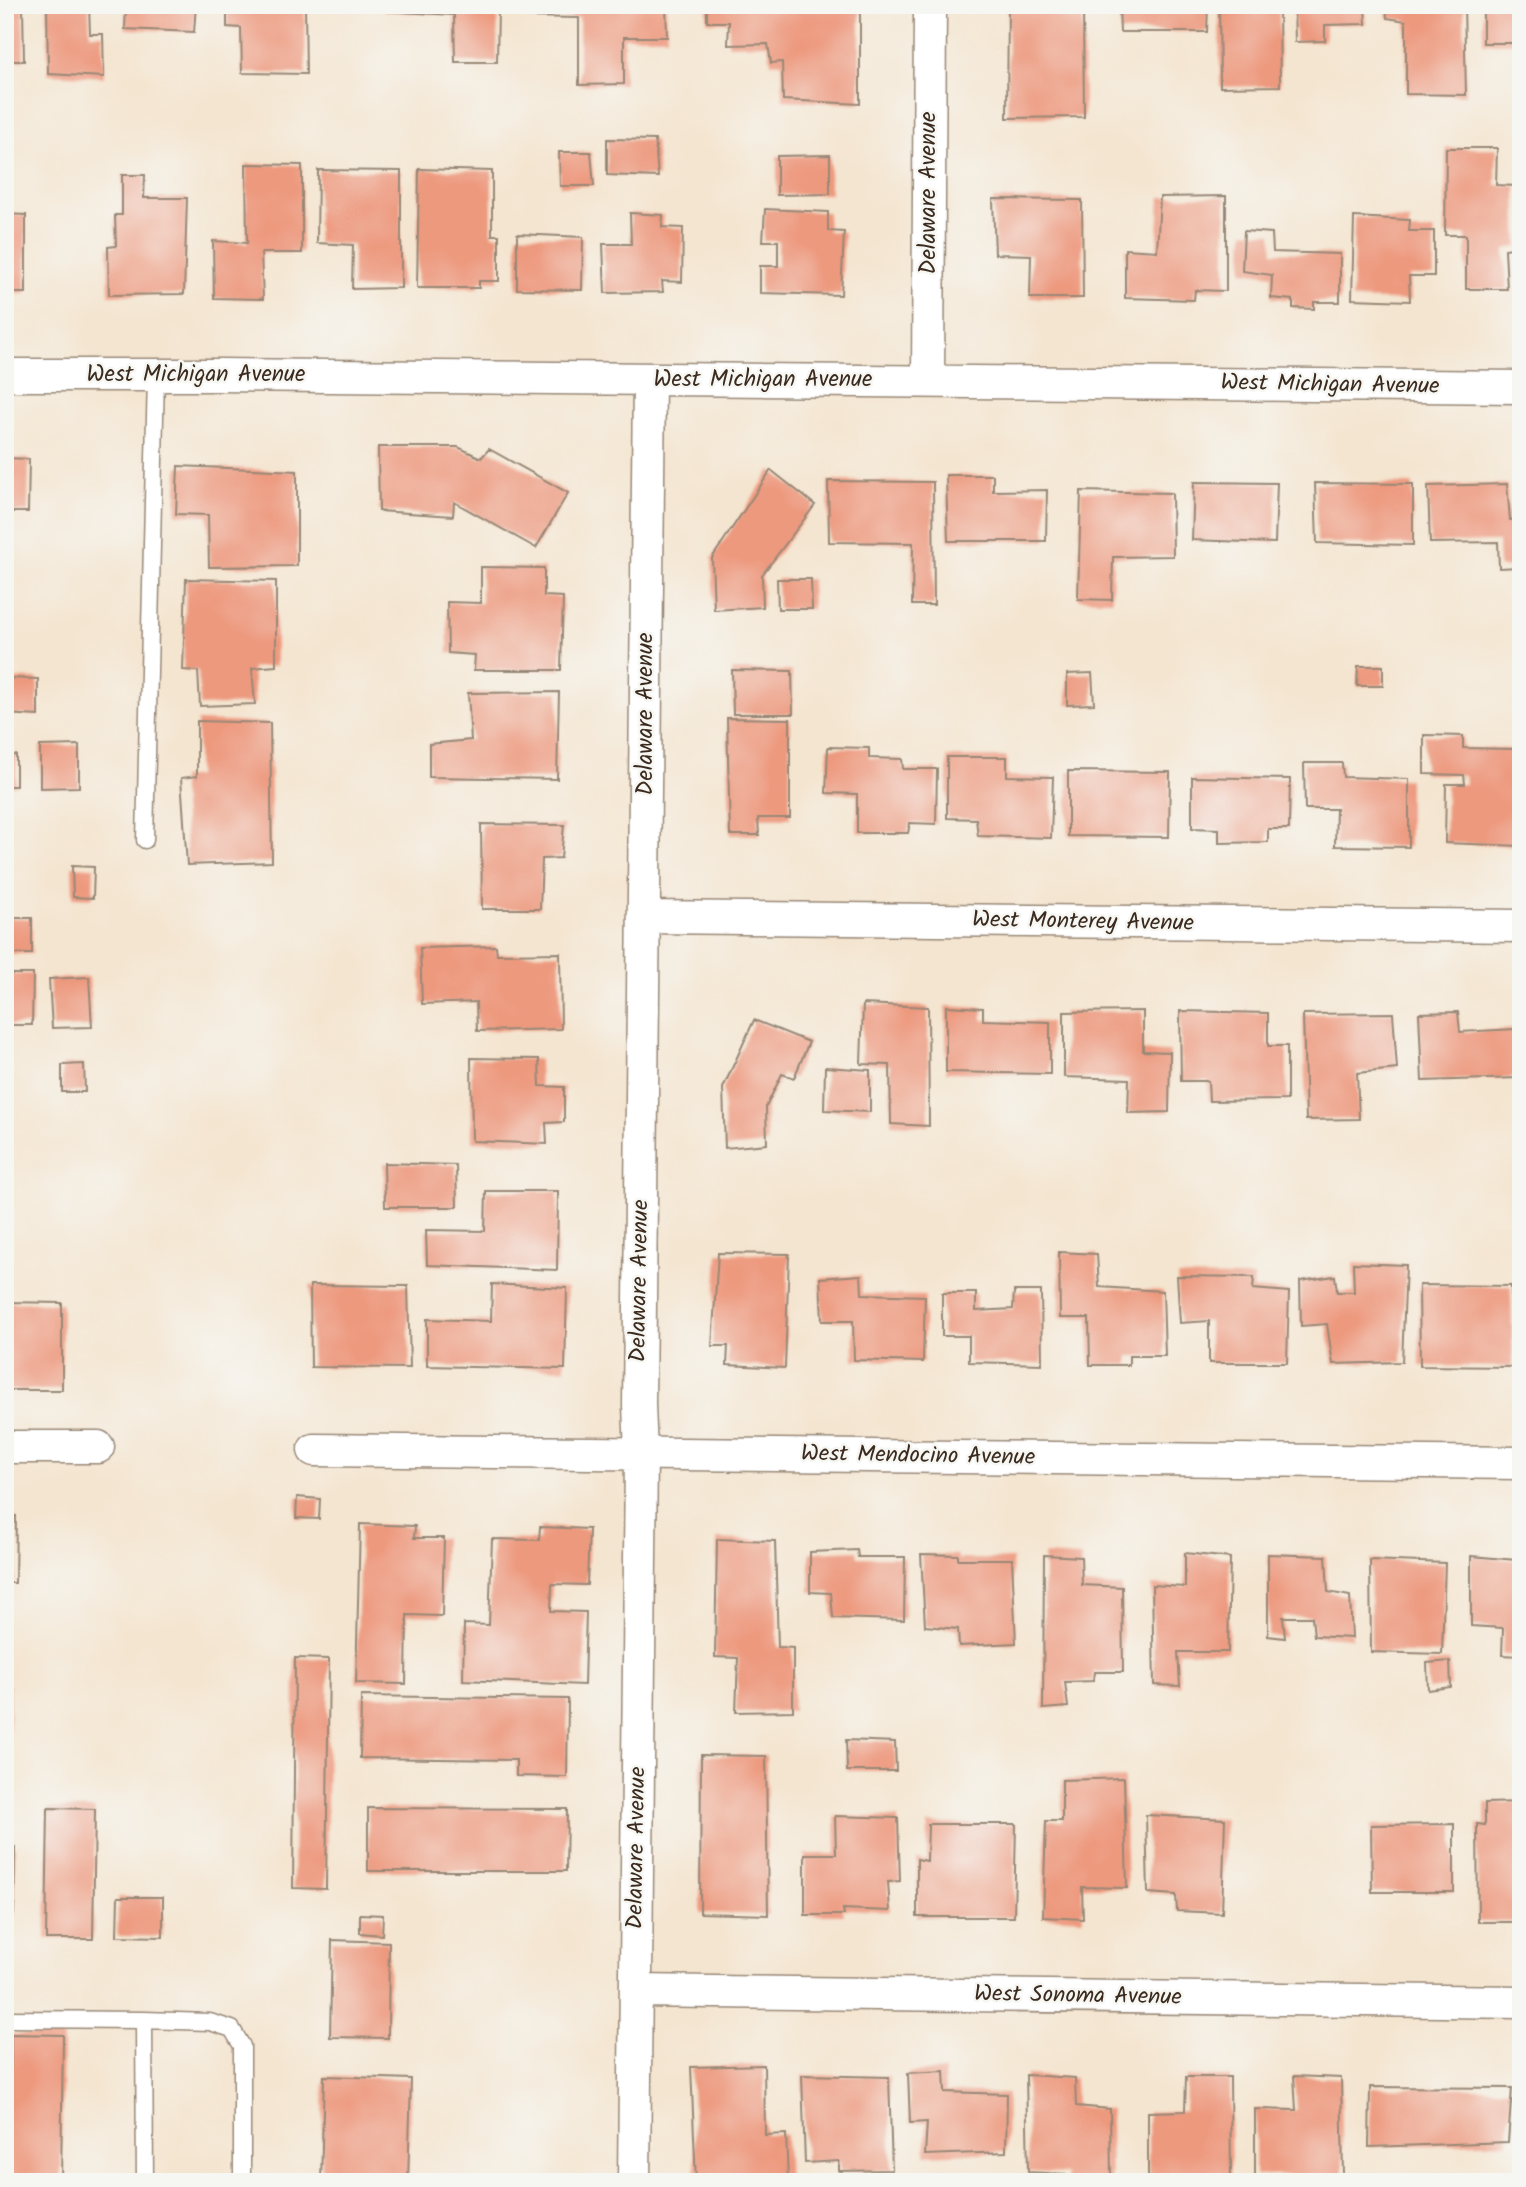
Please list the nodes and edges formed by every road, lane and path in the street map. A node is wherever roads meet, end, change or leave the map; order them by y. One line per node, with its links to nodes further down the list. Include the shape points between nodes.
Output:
1 (930, 5): 5 (street, Delaware Avenue)
2 (5, 375): 3 (street, West Michigan Avenue)
3 (156, 375): 4 (street, West Michigan Avenue); 7 (lane)
4 (649, 379): 5 (street, West Michigan Avenue); 8 (street, Delaware Avenue)
5 (928, 381): 6 (street, West Michigan Avenue)
6 (1521, 387)
7 (145, 840)
8 (645, 917): 9 (street, West Monterey Avenue); 13 (street, Delaware Avenue)
9 (1521, 926)
10 (5, 1447): 11 (street)
11 (98, 1447)
12 (314, 1450): 13 (street, West Mendocino Avenue)
13 (641, 1453): 14 (street, West Mendocino Avenue); 15 (street, Delaware Avenue)
14 (1521, 1463)
15 (636, 1991): 16 (street, West Sonoma Avenue); 21 (street, Delaware Avenue)
16 (1521, 2002)
17 (5, 2019): 18 (lane)
18 (144, 2020): 19 (lane); 20 (lane, via 210,2022 232,2029 242,2046)
19 (145, 2182)
20 (242, 2182)
21 (635, 2182)

